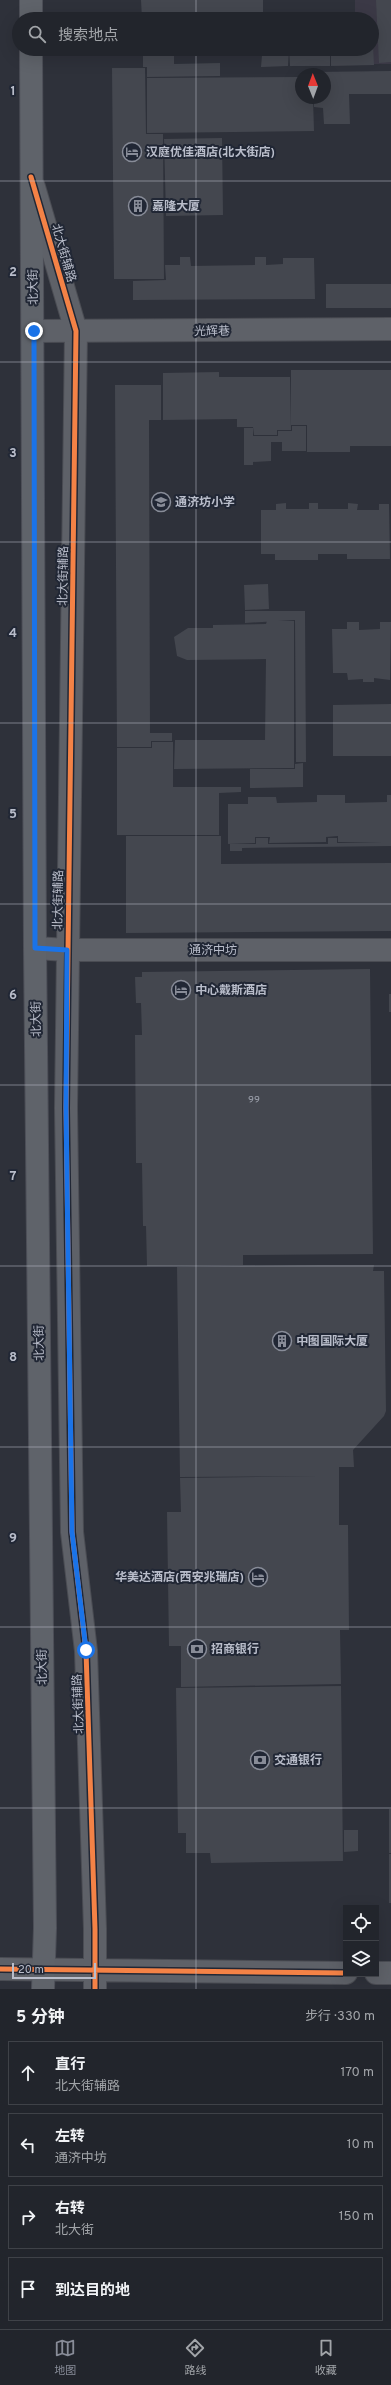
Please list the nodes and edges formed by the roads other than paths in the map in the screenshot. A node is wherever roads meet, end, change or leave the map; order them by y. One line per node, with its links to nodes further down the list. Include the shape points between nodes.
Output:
1 (31, 0): 2 (main road)
2 (31, 12)
3 (31, 56): 4 (main road, 北大街)
4 (31, 177): 6 (main road, 北大街); 7 (street, 北大街辅路)
5 (391, 329): 7 (street, 光辉巷)
6 (34, 331): 7 (street, 光辉巷); 8 (main road, 北大街)
7 (76, 331): 9 (street, 北大街辅路)
8 (35, 948): 9 (street, 通济中坊); 15 (main road, 北大街)
9 (67, 950): 10 (street, 通济中坊); 16 (street, 北大街辅路, via 66,1108 72,1532 86,1650)
10 (391, 950)
11 (0, 1969): 15 (street)
12 (343, 1972): 16 (street)
13 (379, 1973): 14 (street)
14 (391, 1973)
15 (43, 1979): 16 (street)
16 (95, 1980)

